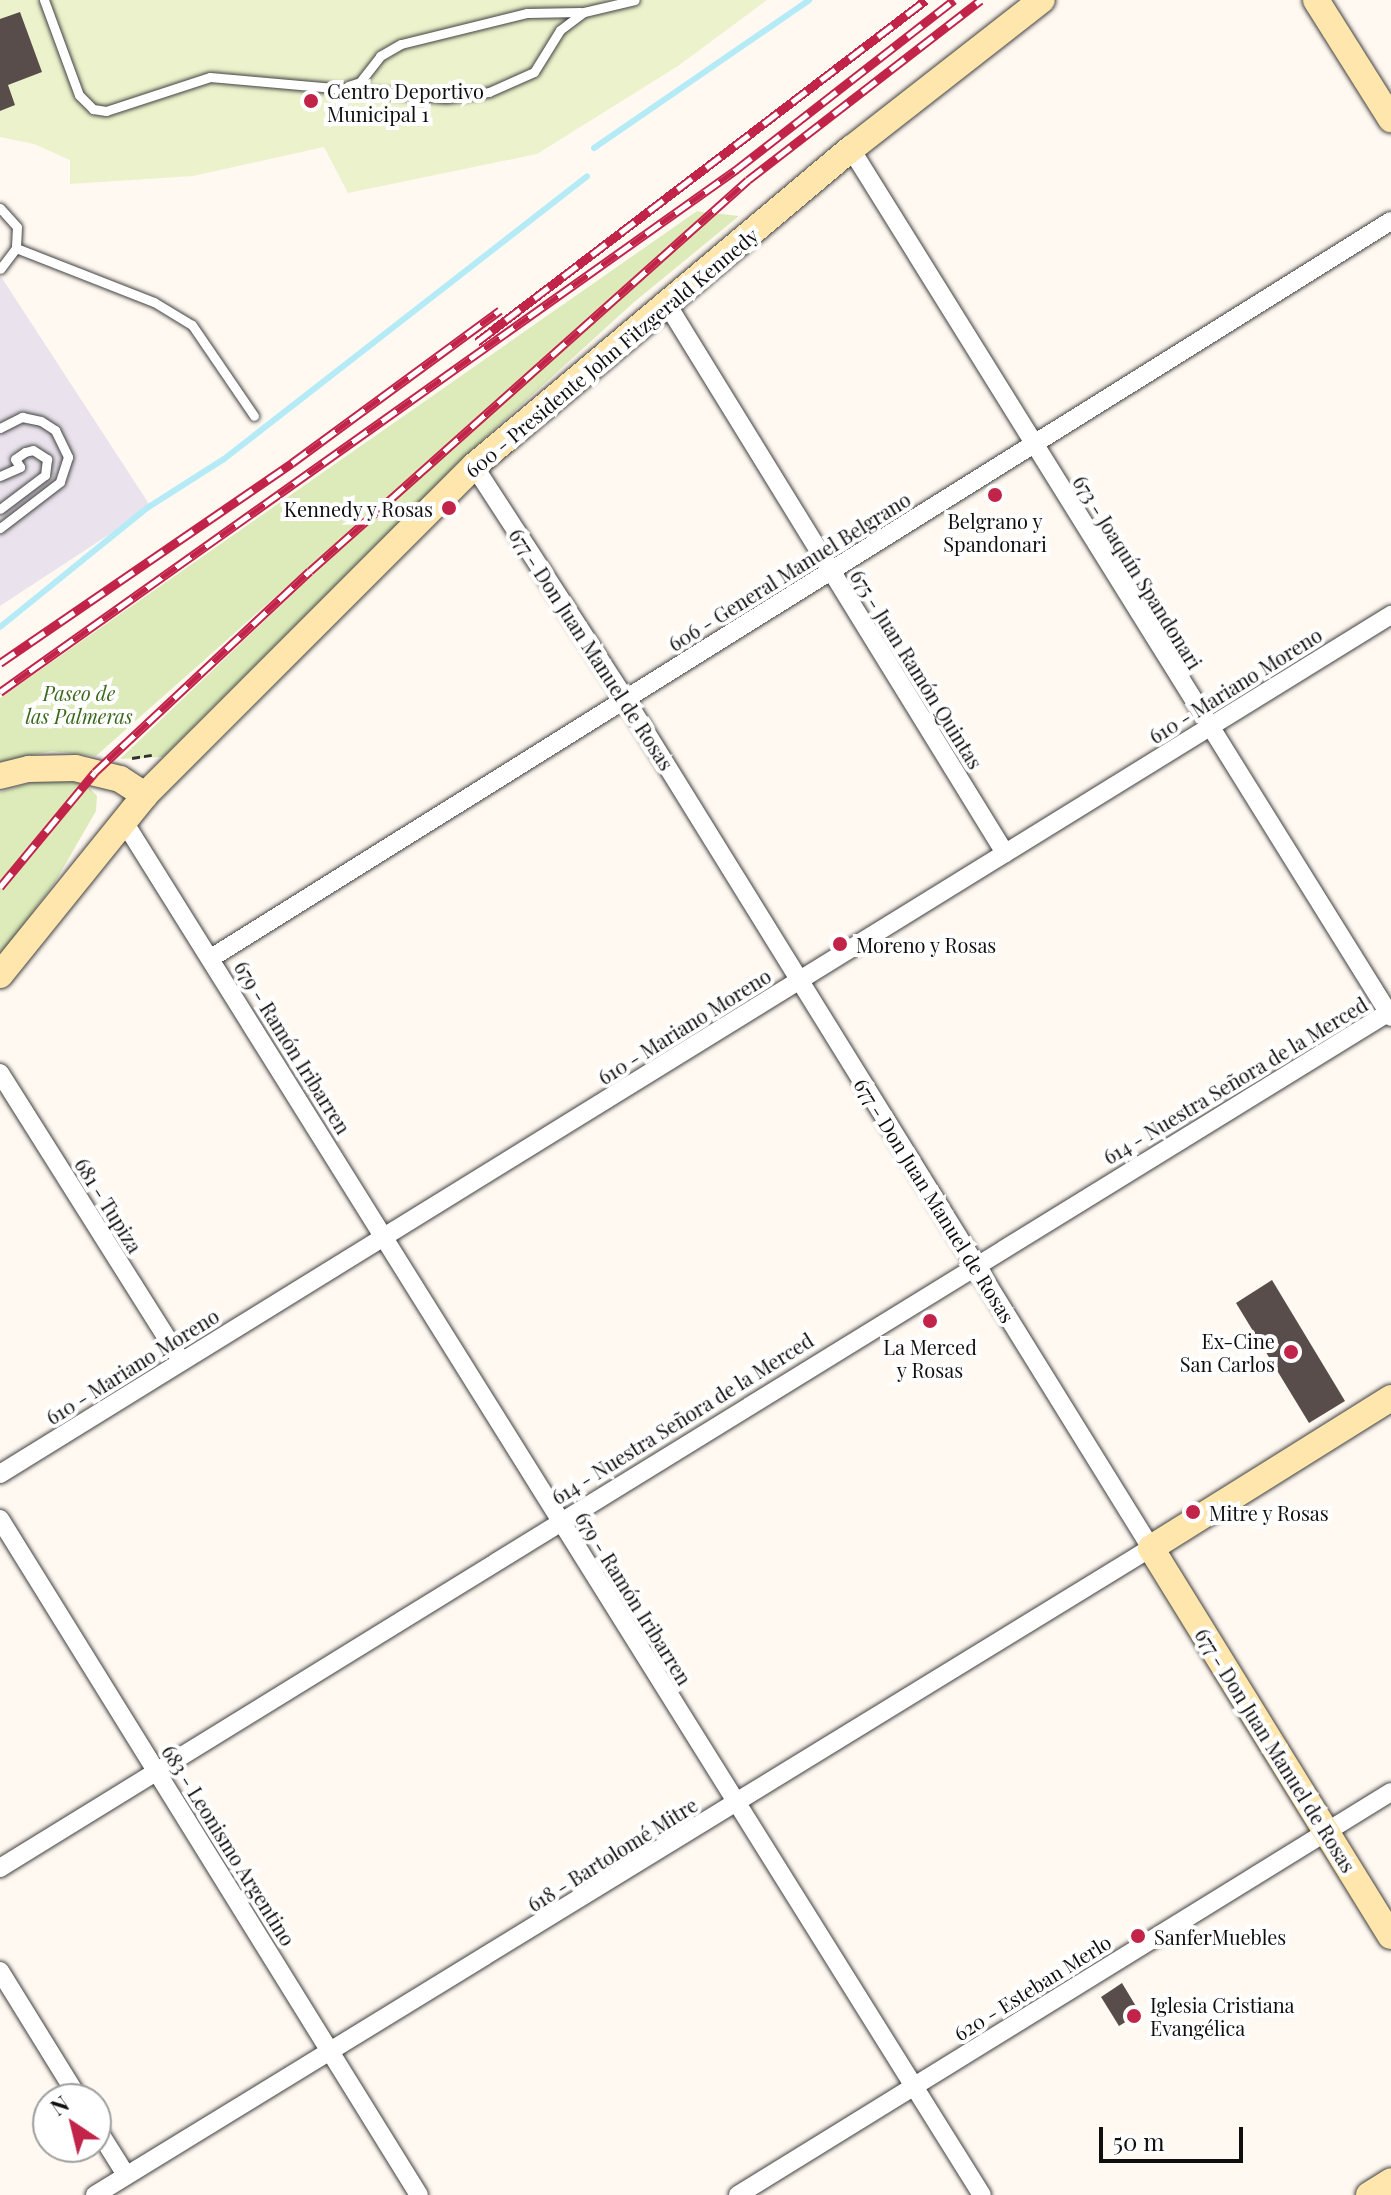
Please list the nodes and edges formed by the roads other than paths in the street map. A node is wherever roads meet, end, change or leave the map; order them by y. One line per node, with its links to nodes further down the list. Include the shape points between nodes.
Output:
1 (44, 0): 6 (lane, via 79,95 93,109 122,108 210,77)
2 (635, 0): 5 (lane)
3 (1042, 0): 8 (street, 600 - Presidente John Fitzgerald Kennedy)
4 (1316, 0): 7 (street)
5 (584, 12): 6 (lane, via 527,13 401,44 380,56 360,82); 6 (lane, via 560,30 534,72 489,92 446,98)
6 (337, 87)
7 (1391, 119)
8 (851, 149): 13 (street, 600 - Presidente John Fitzgerald Kennedy); 16 (street, 673 - Joaquín Spandonari)
9 (0, 208): 11 (lane, via 17,227)
10 (1391, 221): 16 (street, 606 - General Manuel Belgrano)
11 (16, 248): 12 (lane); 14 (lane, via 154,302 192,325)
12 (0, 269)
13 (667, 304): 17 (street, 600 - Presidente John Fitzgerald Kennedy); 21 (street, 675 - Juan Ramón Quintas)
14 (254, 416)
15 (0, 428): 20 (lane, via 22,417 41,421 55,430 68,457 60,482)
16 (1033, 443): 21 (street, 606 - General Manuel Belgrano); 24 (street, 673 - Joaquín Spandonari)
17 (474, 466): 23 (street, 677 - Don Juan Manuel de Rosas); 26 (street, 600 - Presidente John Fitzgerald Kennedy)
18 (0, 476): 19 (lane, via 20,467 15,459 25,452 33,450 47,459 45,475)
19 (0, 509)
20 (0, 528)
21 (829, 570): 23 (street, 606 - General Manuel Belgrano); 28 (street, 675 - Juan Ramón Quintas)
22 (1391, 615): 24 (street, 610 - Mariano Moreno)
23 (626, 700): 29 (street, 606 - General Manuel Belgrano); 31 (street, 677 - Don Juan Manuel de Rosas)
24 (1208, 727): 28 (street, 610 - Mariano Moreno); 32 (street, 673 - Joaquín Spandonari)
25 (0, 776): 26 (street, via 75,768 120,779)
26 (145, 795): 27 (street, 600 - Presidente John Fitzgerald Kennedy)
27 (123, 820): 29 (street, 679 - Ramón Iribarren); 30 (street, 600 - Presidente John Fitzgerald Kennedy)
28 (1005, 853): 31 (street, 610 - Mariano Moreno)
29 (211, 958): 34 (street, 679 - Ramón Iribarren)
30 (0, 975)
31 (799, 980): 34 (street, 610 - Mariano Moreno); 35 (street, 677 - Don Juan Manuel de Rosas)
32 (1390, 1013): 35 (street, 614 - Nuestra Señora de la Merced)
33 (0, 1073): 36 (street, 681 - Tupiza)
34 (386, 1237): 36 (street, 610 - Mariano Moreno); 40 (street, 679 - Ramón Iribarren)
35 (974, 1264): 40 (street, 614 - Nuestra Señora de la Merced); 41 (street, 677 - Don Juan Manuel de Rosas)
36 (181, 1360): 38 (street, 610 - Mariano Moreno)
37 (1391, 1398): 41 (street)
38 (0, 1474)
39 (0, 1519): 42 (street, 683 - Leonismo Argentino)
40 (559, 1520): 42 (street, 614 - Nuestra Señora de la Merced); 44 (street, 679 - Ramón Iribarren)
41 (1151, 1548): 44 (street, 618 - Bartolomé Mitre); 45 (street, 677 - Don Juan Manuel de Rosas)
42 (156, 1769): 46 (street, 614 - Nuestra Señora de la Merced); 49 (street, 683 - Leonismo Argentino)
43 (1391, 1792): 45 (street, 620 - Esteban Merlo)
44 (737, 1802): 49 (street, 618 - Bartolomé Mitre); 51 (street, 679 - Ramón Iribarren)
45 (1326, 1832): 47 (street, 677 - Don Juan Manuel de Rosas); 51 (street, 620 - Esteban Merlo)
46 (0, 1868)
47 (1391, 1936)
48 (0, 1971): 50 (street)
49 (331, 2052): 53 (street, 618 - Bartolomé Mitre); 56 (street, 683 - Leonismo Argentino)
50 (69, 2083)
51 (913, 2085): 57 (street, 620 - Esteban Merlo); 58 (street, 679 - Ramón Iribarren)
52 (112, 2153): 53 (street)
53 (126, 2175): 55 (street, 618 - Bartolomé Mitre)
54 (1391, 2181): 59 (street)
55 (95, 2195)
56 (419, 2195)
57 (738, 2195)
58 (982, 2195)
59 (1369, 2195)

